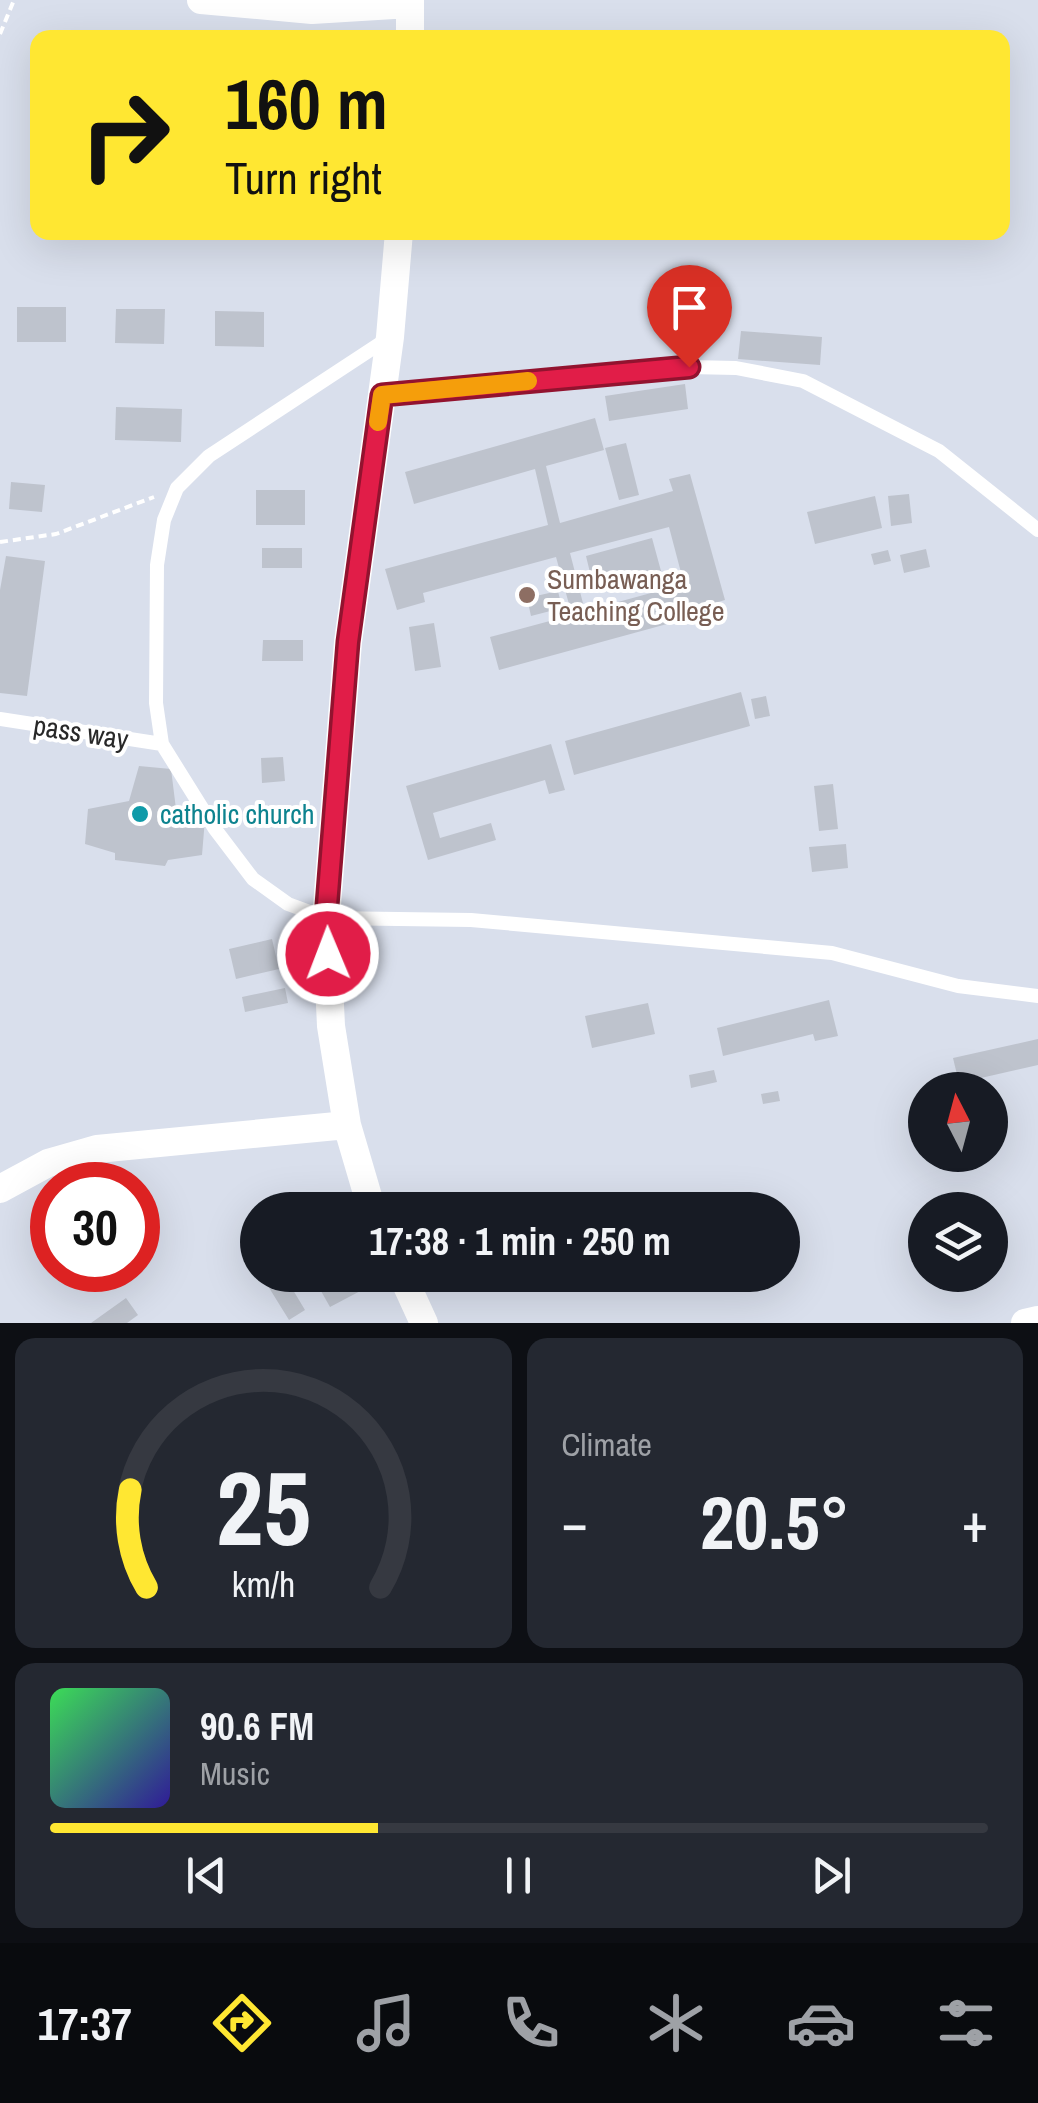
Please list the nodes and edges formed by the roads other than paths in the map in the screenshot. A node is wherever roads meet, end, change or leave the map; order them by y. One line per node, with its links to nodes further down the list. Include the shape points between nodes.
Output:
1 (201, 0): 2 (street, via 312,10)
2 (410, 2): 3 (street)
3 (410, 30)
4 (398, 240): 5 (street)
5 (390, 337): 6 (street); 9 (lane, via 209,456 177,488 157,565)
6 (382, 395): 7 (lane, via 689,367 803,381 939,451); 10 (street, via 348,642)
7 (1038, 530)
8 (0, 719): 9 (lane, pass way)
9 (162, 744): 10 (lane, via 253,879 288,904)
10 (326, 918): 11 (lane, via 471,920 832,952 958,986); 12 (street, via 331,1026)
11 (1038, 996)
12 (348, 1124): 13 (street, via 97,1149 48,1163); 14 (street)
13 (0, 1189)
14 (367, 1192)
15 (410, 1292): 17 (street)
16 (1038, 1320): 18 (street)
17 (424, 1323)
18 (1025, 1323)

